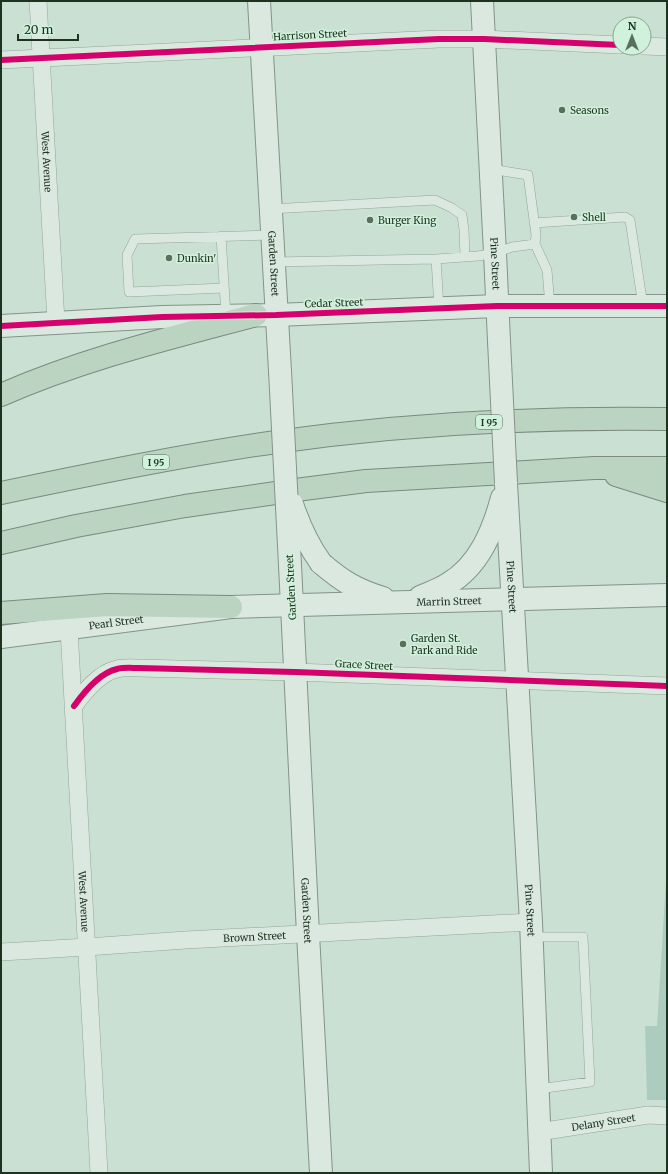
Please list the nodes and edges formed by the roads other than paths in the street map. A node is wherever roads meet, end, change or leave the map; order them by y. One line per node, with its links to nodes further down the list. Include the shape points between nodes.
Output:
1 (38, 1): 9 (street, West Avenue)
2 (259, 1): 8 (main road, Garden Street)
3 (482, 1): 4 (main road, Pine Street)
4 (484, 39): 5 (street, Harrison Street); 8 (street, Harrison Street); 11 (main road, Pine Street)
5 (612, 45)
6 (652, 46): 7 (street)
7 (667, 47)
8 (261, 48): 9 (street, Harrison Street); 12 (main road, Garden Street)
9 (41, 58): 10 (street, Harrison Street); 29 (street, West Avenue)
10 (1, 60)
11 (490, 169): 13 (lane, via 528,175); 17 (main road, Pine Street)
12 (270, 209): 14 (main road, Garden Street); 18 (lane, via 435,200 462,215)
13 (534, 223): 16 (lane); 24 (lane, via 625,217 630,220)
14 (272, 235): 15 (lane); 20 (main road, Garden Street)
15 (221, 236): 21 (lane); 21 (lane, via 135,239 127,255 129,292)
16 (535, 244): 17 (lane, via 512,247); 23 (lane, via 547,270)
17 (495, 253): 18 (lane); 22 (main road, Pine Street)
18 (465, 257): 19 (lane)
19 (436, 259): 20 (lane); 26 (lane)
20 (273, 262): 27 (main road, Garden Street)
21 (224, 288): 28 (lane)
22 (497, 306): 23 (main road, Cedar Street); 26 (main road, Cedar Street); 36 (main road, Pine Street, bridge)
23 (550, 306): 24 (main road, Cedar Street)
24 (643, 306): 25 (main road, Cedar Street)
25 (667, 306)
26 (439, 308): 27 (main road, Cedar Street)
27 (266, 315): 28 (main road, Cedar Street); 31 (highway, via 117,353); 35 (main road, Garden Street, bridge, via 280,371)
28 (226, 316): 29 (main road, Cedar Street)
29 (56, 322): 30 (main road, Cedar Street)
30 (1, 326)
31 (1, 395)
32 (667, 419): 38 (highway, I 95, via 594,418 495,422 312,437 170,459)
33 (594, 468): 34 (highway); 37 (highway); 39 (highway, via 366,481 172,508)
34 (667, 468)
35 (285, 482): 42 (main road, bridge, via 305,536 322,563 337,577 357,589); 43 (main road, Garden Street, bridge)
36 (506, 483): 41 (main road, Pine Street); 42 (main road, via 488,537 481,551 462,574 432,592)
37 (667, 491)
38 (1, 493)
39 (1, 542)
40 (667, 595): 41 (main road, Marrin Street)
41 (513, 598): 42 (main road, Marrin Street); 49 (main road, Pine Street)
42 (401, 602): 43 (main road, Marrin Street)
43 (292, 605): 44 (main road, Marrin Street); 48 (main road, Garden Street)
44 (231, 607): 45 (highway, via 107,605); 46 (main road, Pearl Street)
45 (1, 613)
46 (70, 629): 47 (main road, Pearl Street); 51 (street, West Avenue)
47 (1, 637)
48 (295, 672): 49 (street, Grace Street); 51 (street, Grace Street, via 116,669 91,685); 53 (main road, Garden Street)
49 (518, 681): 50 (street, Grace Street); 52 (main road, Pine Street)
50 (667, 686)
51 (74, 706): 54 (street, West Avenue)
52 (532, 930): 53 (street, Brown Street); 56 (main road, Pine Street); 56 (lane, via 583,937 590,1082)
53 (308, 934): 54 (street, Brown Street); 60 (main road, Garden Street)
54 (87, 948): 55 (street, Brown Street); 59 (street, West Avenue)
55 (1, 952)
56 (538, 1089): 58 (main road, Pine Street)
57 (667, 1116): 58 (street, Delany Street, via 648,1115)
58 (539, 1132): 61 (main road, Pine Street)
59 (99, 1173)
60 (321, 1173)
61 (542, 1173)

